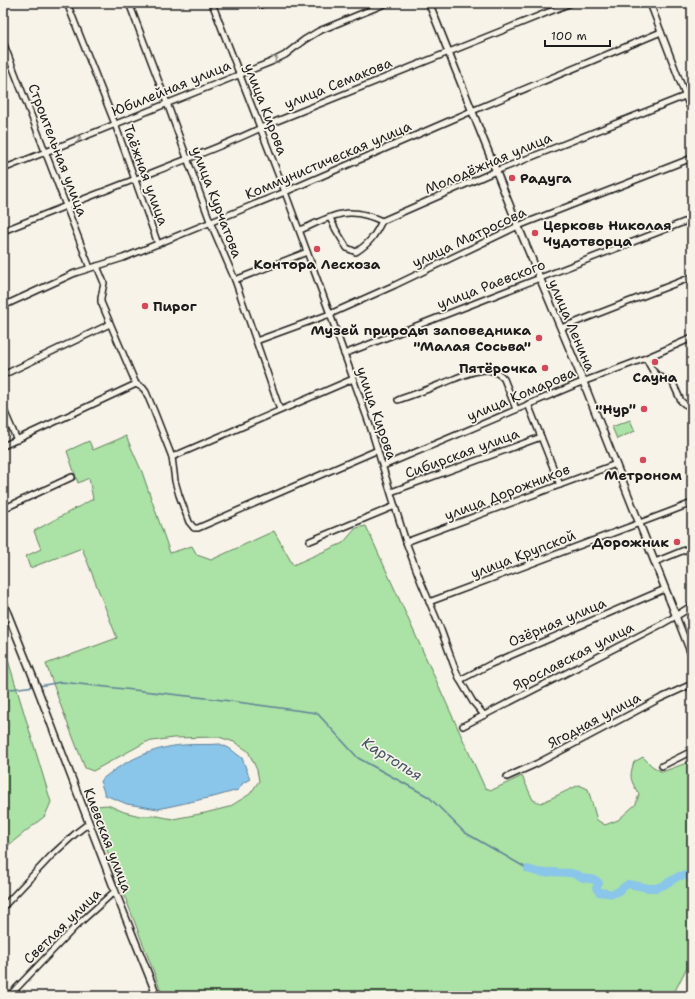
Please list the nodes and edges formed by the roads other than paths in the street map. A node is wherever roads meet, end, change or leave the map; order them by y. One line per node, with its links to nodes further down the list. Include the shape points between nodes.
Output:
1 (67, 3): 16 (street, Таёжная улица)
2 (130, 3): 13 (street, улица Курчатова)
3 (212, 3): 11 (street, улица Кирова)
4 (387, 3): 11 (street, Юбилейная улица, one-way to 4, via 281,57 319,31)
5 (429, 3): 10 (main road, улица Ленина)
6 (571, 3): 10 (street, улица Семакова)
7 (650, 3): 8 (street)
8 (661, 32): 12 (street); 14 (street, Коммунистическая улица)
9 (3, 42): 18 (street, Строительная улица)
10 (448, 52): 14 (main road, улица Ленина); 17 (street, улица Семакова)
11 (239, 74): 13 (street, Юбилейная улица); 17 (street, улица Кирова)
12 (685, 96): 15 (street); 22 (street, Молодёжная улица)
13 (167, 103): 16 (street, Юбилейная улица); 20 (street, улица Курчатова)
14 (472, 111): 22 (main road, улица Ленина); 24 (street, Коммунистическая улица)
15 (692, 113)
16 (115, 124): 18 (street, Юбилейная улица, one-way to 16); 23 (street, Таёжная улица)
17 (260, 128): 20 (street, улица Семакова); 24 (street, улица Кирова)
18 (45, 152): 21 (street, Юбилейная улица); 25 (street, Строительная улица)
19 (692, 158): 30 (street, улица Матросова)
20 (187, 159): 23 (street, улица Семакова); 29 (street, улица Курчатова)
21 (3, 169)
22 (496, 171): 28 (street, Молодёжная улица); 30 (main road, улица Ленина)
23 (135, 179): 25 (street, улица Семакова); 33 (street, Таёжная улица)
24 (285, 192): 29 (street, Коммунистическая улица); 31 (street, улица Кирова)
25 (66, 205): 32 (street, улица Семакова); 36 (street, Строительная улица)
26 (330, 218): 28 (street, via 352,213 364,214); 28 (street, via 348,248 356,252 375,235); 31 (street)
27 (692, 219): 38 (street, улица Раевского)
28 (382, 221)
29 (211, 224): 33 (street, Коммунистическая улица); 39 (street, улица Курчатова)
30 (518, 226): 38 (main road, улица Ленина); 41 (street, улица Матросова)
31 (300, 230): 34 (street, улица Кирова)
32 (3, 231)
33 (158, 244): 35 (street, Коммунистическая улица)
34 (307, 252): 39 (street); 41 (street, улица Кирова)
35 (97, 266): 36 (street, Коммунистическая улица); 42 (street, via 104,283 101,302)
36 (90, 268): 40 (street, Коммунистическая улица, via 62,278)
37 (692, 277): 43 (street)
38 (540, 278): 43 (main road, улица Ленина); 46 (street, улица Раевского)
39 (235, 280): 45 (street, улица Курчатова)
40 (3, 306)
41 (330, 314): 45 (street, улица Матросова); 46 (street, улица Кирова)
42 (110, 324): 48 (street); 51 (street)
43 (561, 328): 50 (main road, улица Ленина)
44 (692, 338): 47 (street, улица Комарова)
45 (256, 341): 57 (street, улица Курчатова)
46 (344, 354): 49 (street, улица Кирова)
47 (646, 358): 50 (street, улица Комарова); 54 (street, via 653,372 672,381 681,401 686,406)
48 (3, 375)
49 (353, 379): 57 (street); 61 (street, улица Кирова)
50 (583, 381): 53 (street, улица Комарова); 63 (main road, улица Ленина)
51 (136, 384): 59 (street); 62 (street, via 146,392)
52 (398, 400): 56 (street, via 470,373 488,370 501,375 504,379)
53 (528, 404): 56 (street, улица Комарова); 58 (street)
54 (692, 405)
55 (3, 408): 59 (street)
56 (516, 409): 64 (street, улица Комарова)
57 (280, 410): 62 (street)
58 (541, 437): 66 (street); 67 (street, Сибирская улица)
59 (17, 440): 60 (street)
60 (3, 446)
61 (378, 450): 62 (street, via 198,528 194,528 189,522 179,495); 64 (street, улица Кирова)
62 (172, 457)
63 (616, 464): 66 (street, улица Дорожников); 71 (main road, улица Ленина)
64 (383, 466): 67 (street, улица Кирова)
65 (72, 477): 70 (street)
66 (560, 484): 73 (street, улица Дорожников)
67 (391, 492): 69 (street, улица Кирова)
68 (692, 503): 71 (street, улица Крупской)
69 (395, 506): 72 (street); 73 (street, улица Кирова)
70 (3, 509)
71 (639, 523): 75 (main road, улица Ленина); 78 (street, улица Крупской)
72 (310, 541)
73 (406, 542): 78 (street, улица Кирова)
74 (692, 549): 75 (street)
75 (655, 562): 76 (main road, улица Ленина)
76 (665, 589): 80 (main road, улица Ленина); 82 (street, Озёрная улица, via 491,664)
77 (3, 602): 89 (main road, Киевская улица)
78 (429, 602): 82 (street, улица Кирова)
79 (692, 606): 80 (main road, Ярославская улица)
80 (676, 616): 81 (street, улица Ленина); 84 (street, Ярославская улица)
81 (692, 657)
82 (460, 680): 84 (street, улица Кирова)
83 (692, 684): 88 (street, Ягодная улица)
84 (484, 715): 85 (street, Ярославская улица)
85 (463, 726)
86 (692, 751): 87 (street)
87 (662, 766)
88 (507, 777)
89 (89, 823): 90 (main road, Киевская улица); 91 (street, via 52,855)
90 (115, 892): 92 (street, Светлая улица, via 75,927); 93 (main road, Киевская улица)
91 (3, 907)
92 (9, 996)
93 (156, 996)

